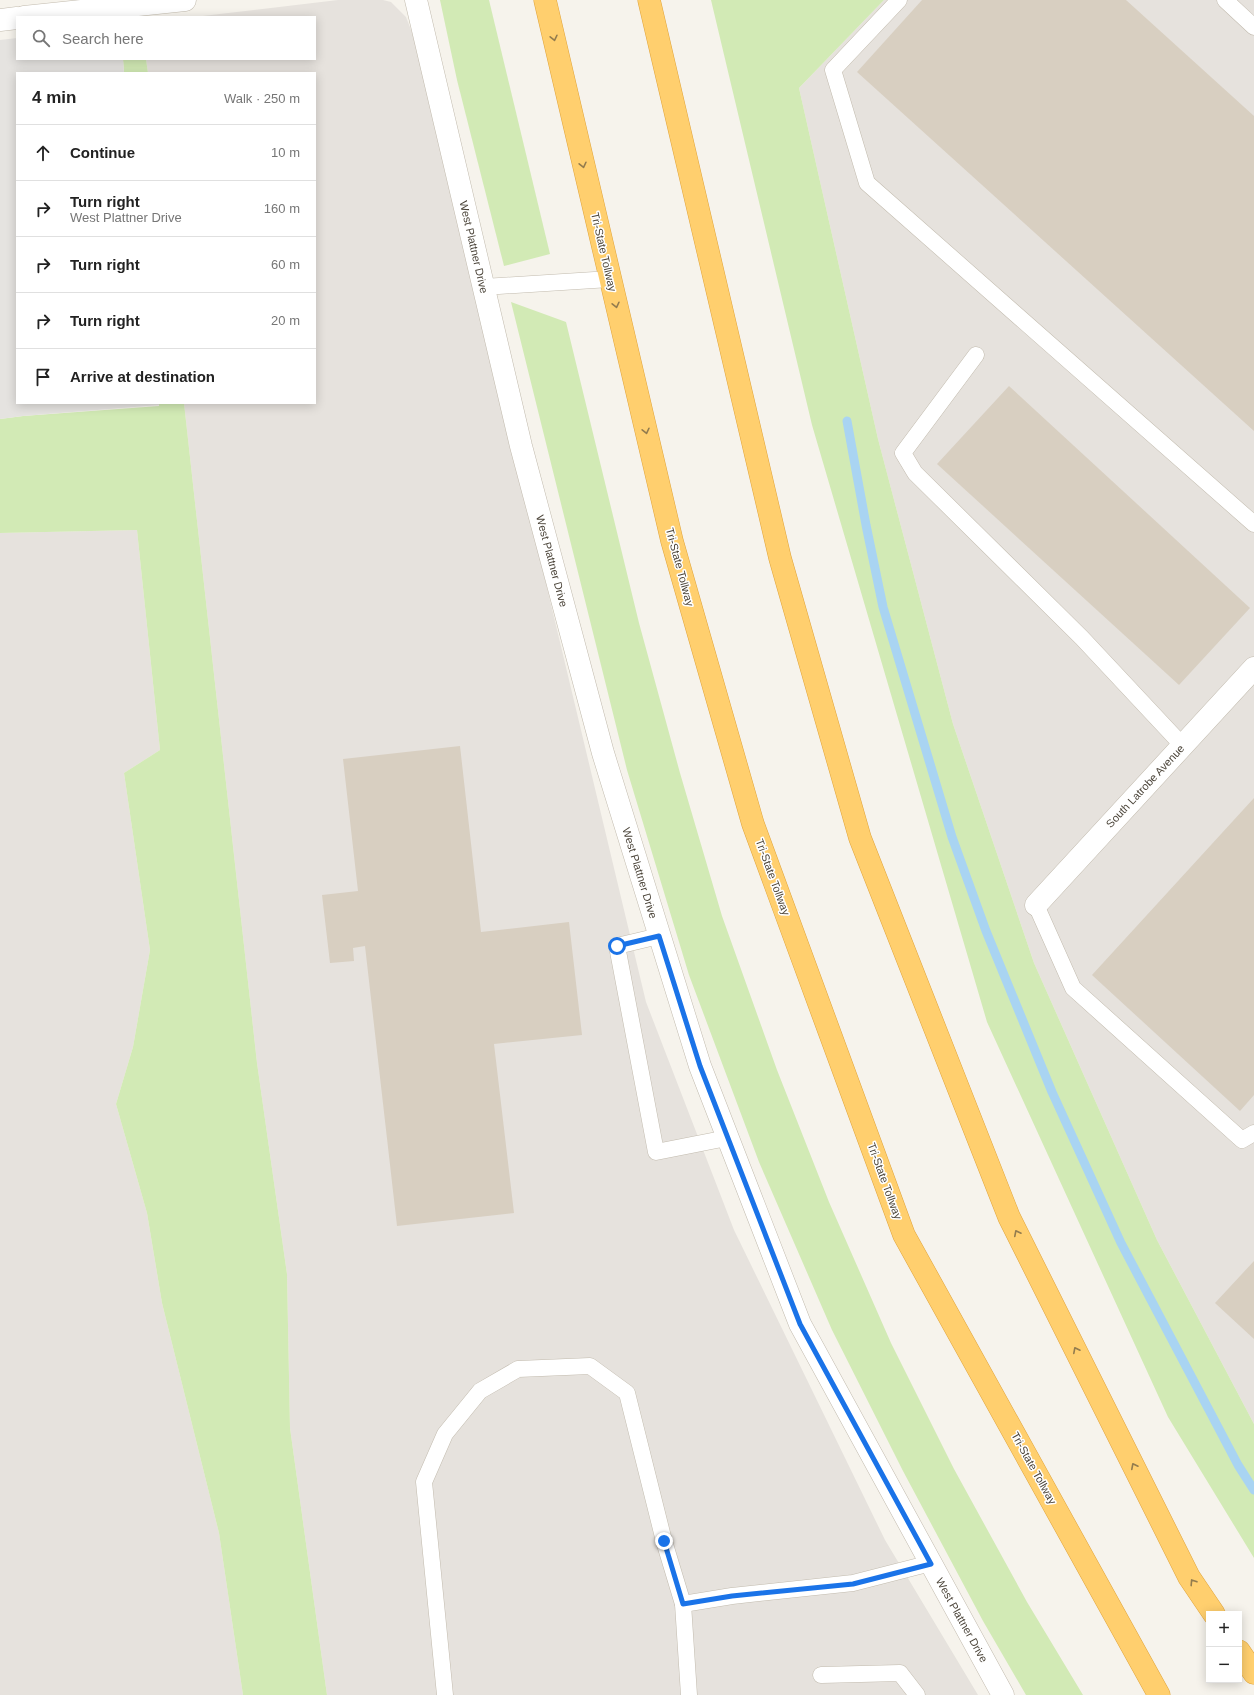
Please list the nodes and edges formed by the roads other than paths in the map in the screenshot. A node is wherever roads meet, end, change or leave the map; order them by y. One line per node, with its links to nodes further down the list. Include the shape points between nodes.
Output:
1 (185, 0): 7 (street)
2 (416, 0): 12 (street, West Plattner Drive)
3 (545, 0): 11 (highway, Tri-State Tollway, one-way to 11)
4 (649, 0): 23 (highway, one-way to 4, via 1190,1577 1009,1217 860,838 780,558)
5 (899, 0): 14 (lane, via 833,70 867,183)
6 (1225, 0): 10 (lane)
7 (33, 16)
8 (16, 18): 9 (street)
9 (0, 20)
10 (1254, 27)
11 (610, 279): 12 (lane); 31 (highway, Tri-State Tollway, one-way to 31, via 672,540 753,824 904,1235)
12 (484, 287): 18 (street, West Plattner Drive, via 521,446 603,753)
13 (976, 355): 16 (lane, via 903,453 915,473 1082,638)
14 (1254, 524)
15 (1254, 668): 16 (street, South Latrobe Avenue)
16 (1183, 746): 17 (street, South Latrobe Avenue)
17 (1036, 905): 19 (lane, via 1073,988 1242,1140)
18 (659, 936): 20 (street, West Plattner Drive, via 700,1066); 20 (lane, via 617,946 656,1152)
19 (1254, 1133)
20 (728, 1138): 21 (street, West Plattner Drive, via 800,1324)
21 (931, 1564): 22 (lane, via 853,1584 732,1596); 30 (street, West Plattner Drive)
22 (683, 1604): 27 (lane, via 626,1393 590,1366 518,1369 480,1391 444,1434 424,1482); 28 (lane)
23 (1212, 1611)
24 (1242, 1655): 25 (highway)
25 (1254, 1673)
26 (821, 1675): 29 (lane, via 900,1673)
27 (445, 1695)
28 (689, 1695)
29 (917, 1695)
30 (1003, 1695)
31 (1159, 1695)

